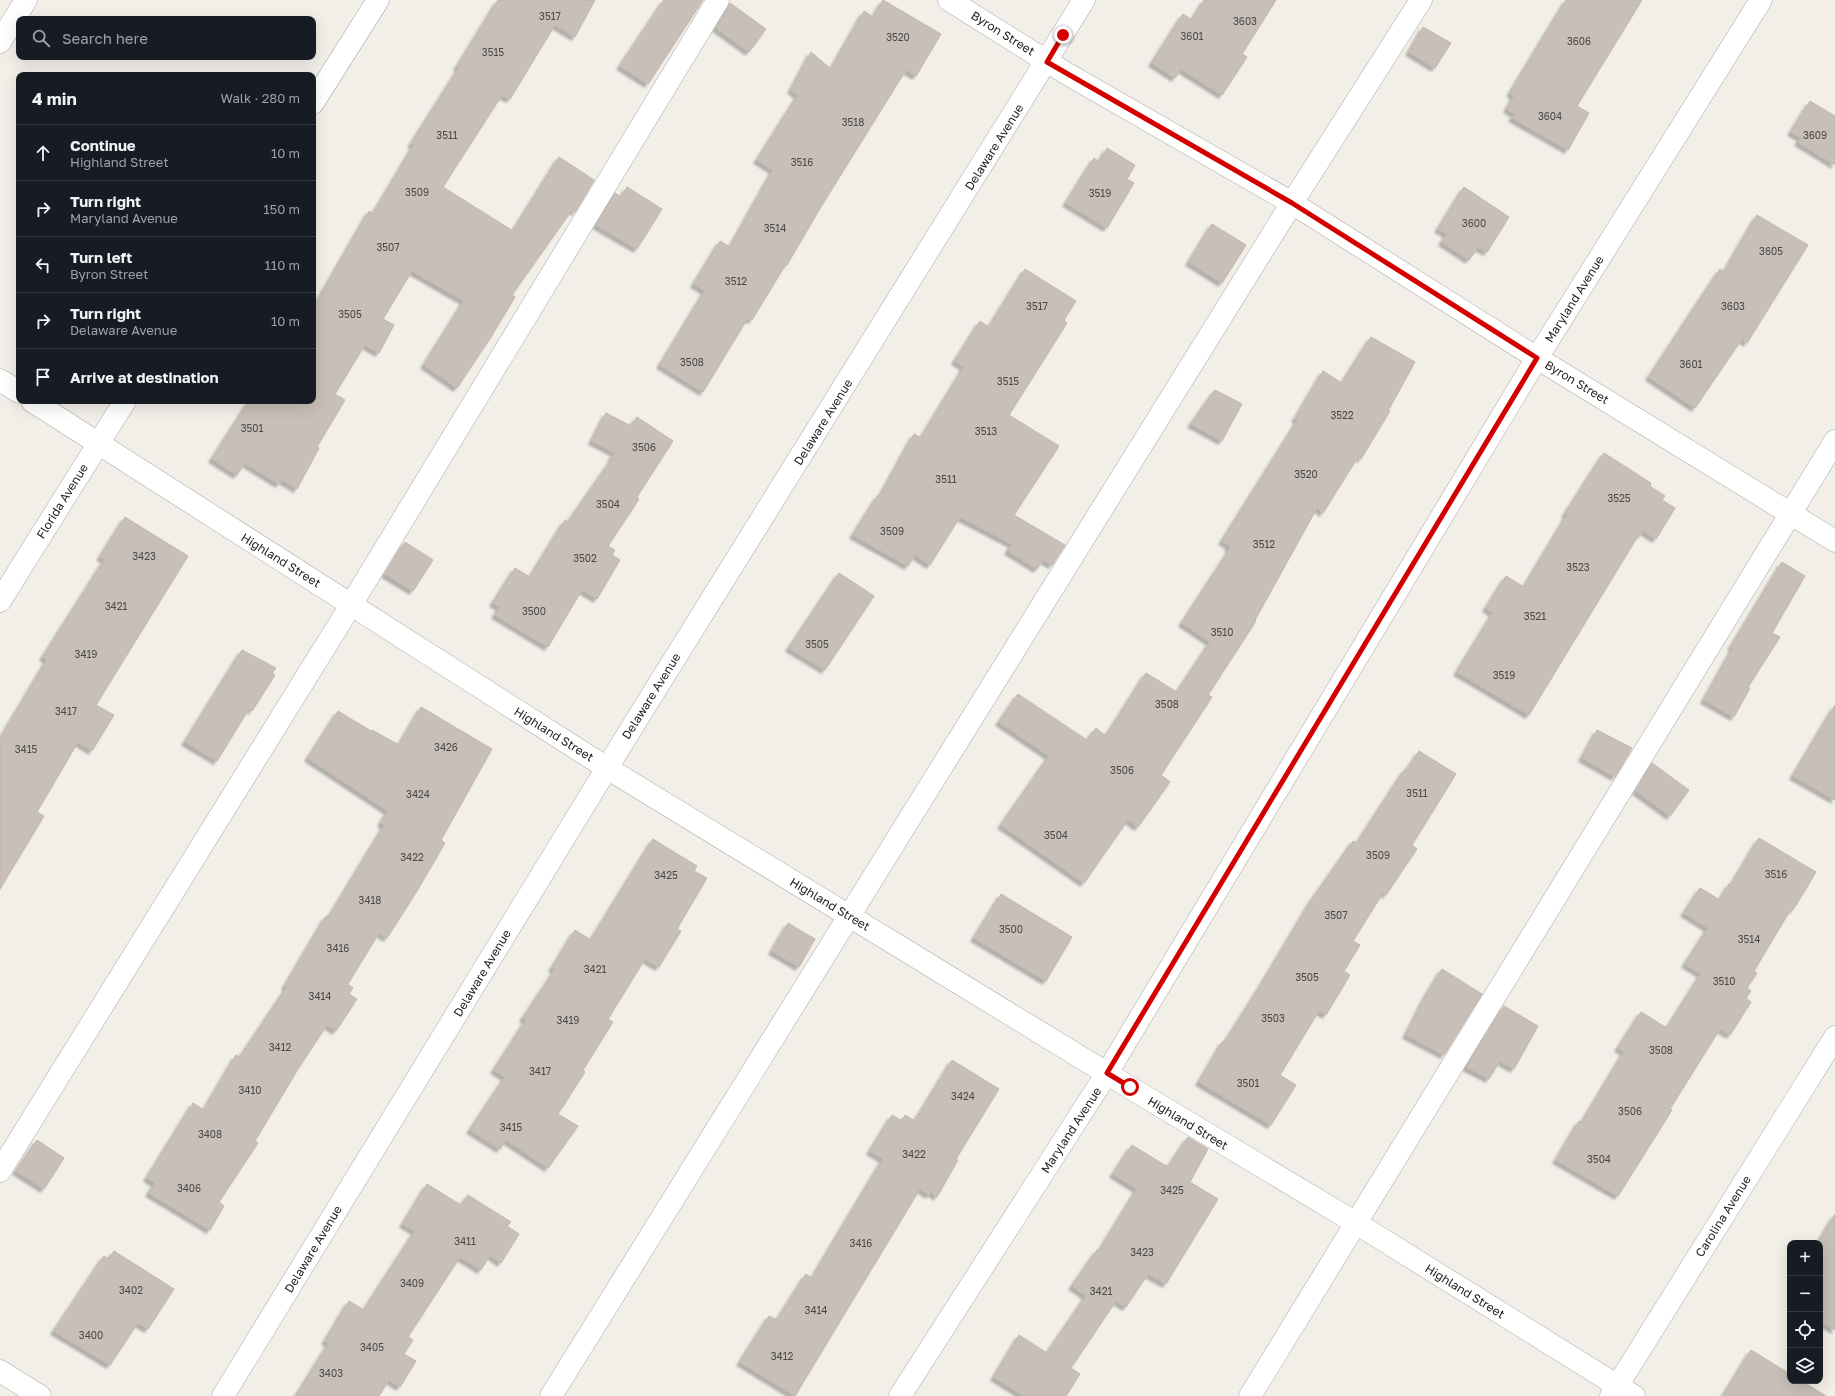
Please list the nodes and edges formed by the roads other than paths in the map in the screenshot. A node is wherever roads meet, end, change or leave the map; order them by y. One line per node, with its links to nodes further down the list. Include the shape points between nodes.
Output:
1 (26, 0): 9 (street)
2 (378, 0): 12 (street)
3 (718, 0): 24 (street)
4 (949, 0): 11 (street, Byron Street)
5 (1084, 0): 11 (street, Delaware Avenue)
6 (1421, 0): 13 (street)
7 (1761, 0): 14 (street, Maryland Avenue)
8 (16, 16): 10 (street)
9 (16, 16)
10 (0, 42)
11 (1047, 62): 13 (street, Byron Street); 25 (street, Delaware Avenue)
12 (316, 98)
13 (1292, 203): 14 (street, Byron Street); 26 (street)
14 (1537, 358): 21 (street, Byron Street); 28 (street, Maryland Avenue)
15 (0, 380): 16 (street)
16 (16, 390)
17 (37, 404): 20 (street, Highland Street)
18 (123, 404): 20 (street, Florida Avenue)
19 (1835, 441): 21 (street)
20 (98, 444): 23 (street, Florida Avenue); 24 (street, Highland Street)
21 (1790, 512): 22 (street, Byron Street); 30 (street)
22 (1835, 541)
23 (0, 602)
24 (351, 605): 25 (street, Highland Street); 29 (street)
25 (607, 768): 26 (street, Highland Street); 34 (street, Delaware Avenue)
26 (850, 916): 28 (street, Highland Street); 35 (street)
27 (1835, 1037): 32 (street, Carolina Avenue)
28 (1107, 1073): 30 (street, Highland Street); 36 (street, Maryland Avenue)
29 (0, 1170)
30 (1356, 1223): 32 (street, Highland Street); 37 (street)
31 (0, 1371): 33 (street)
32 (1621, 1392)
33 (40, 1396)
34 (223, 1396)
35 (552, 1396)
36 (900, 1396)
37 (1250, 1396)

